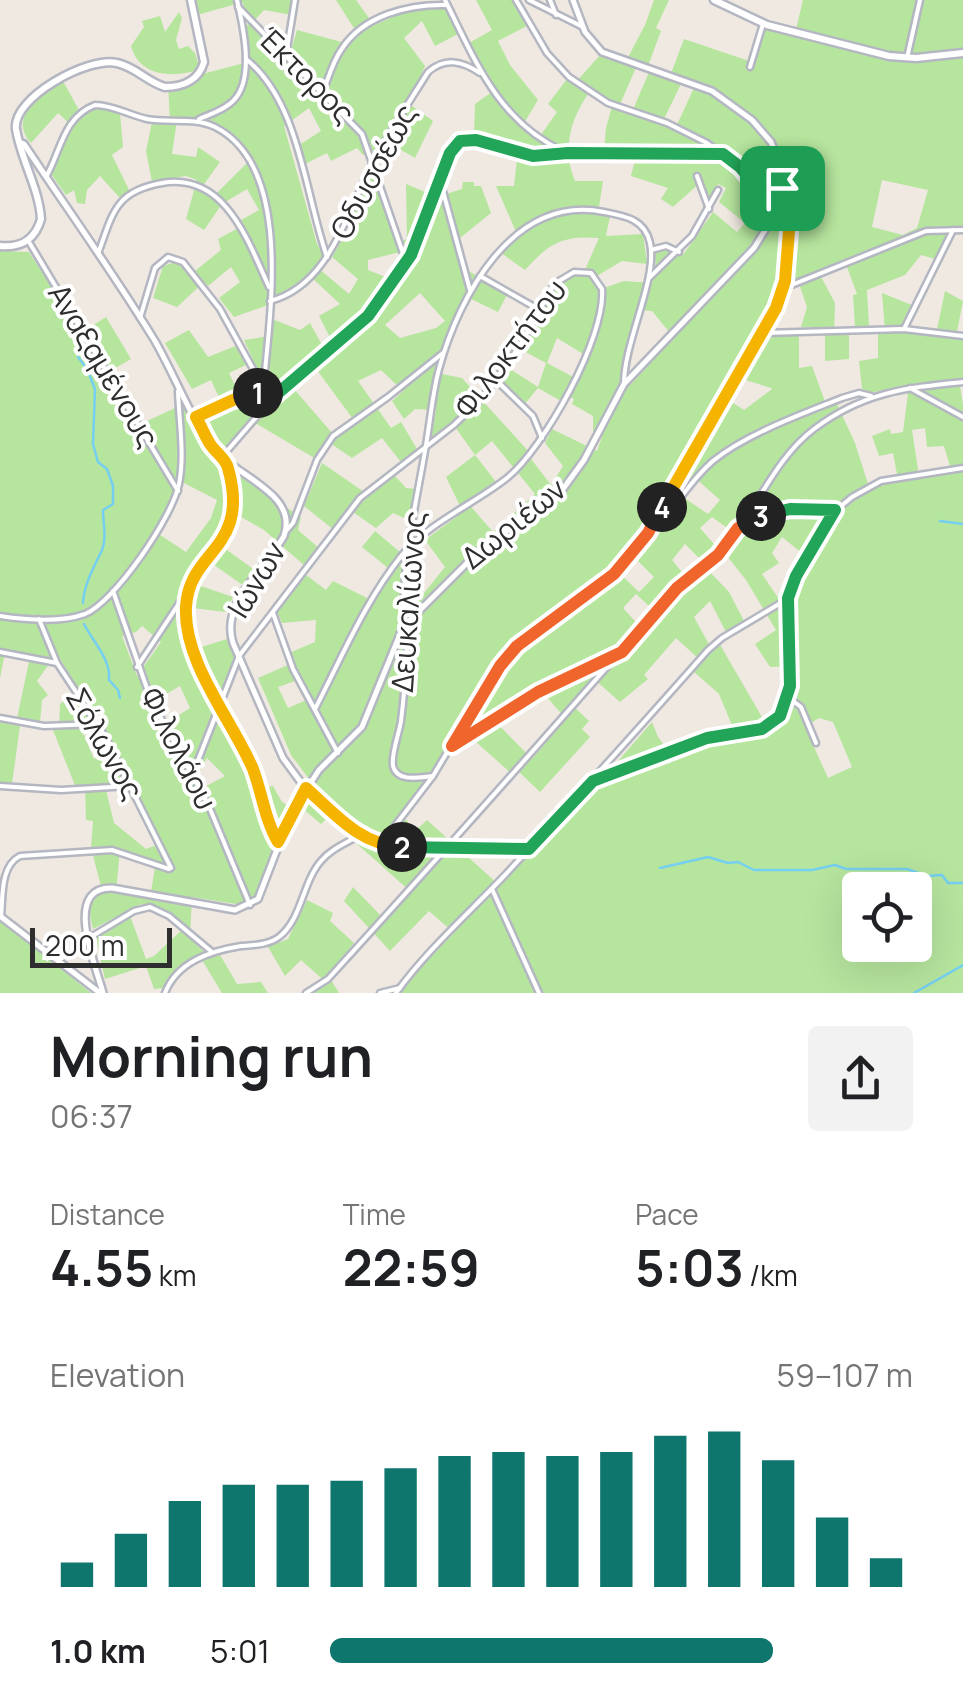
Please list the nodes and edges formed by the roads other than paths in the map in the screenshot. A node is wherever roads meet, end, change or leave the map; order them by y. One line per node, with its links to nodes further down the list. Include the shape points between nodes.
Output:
1 (191, 0): 23 (main road, via 204,61 196,77 168,88 119,63 78,68 19,113)
2 (236, 0): 11 (street)
3 (294, 0): 16 (street)
4 (516, 0): 25 (street, via 547,53 584,88)
5 (529, 0): 12 (street)
6 (550, 0): 12 (street)
7 (714, 0): 13 (main road)
8 (920, 0): 17 (street)
9 (574, 1): 14 (street)
10 (446, 2): 20 (street); 21 (street, via 409,7 362,29 340,51)
11 (238, 7): 16 (street, Έκτορος); 18 (street)
12 (556, 15): 14 (street)
13 (763, 24): 17 (main road); 19 (street)
14 (583, 27): 27 (street, via 607,54 732,102 768,137)
15 (963, 53): 17 (main road)
16 (286, 57): 21 (street, Έκτορος)
17 (908, 58)
18 (246, 59): 22 (street, via 236,97); 41 (street, via 284,109)
19 (750, 67)
20 (480, 73): 24 (street, via 519,123); 26 (street, Οδυσσέως, via 454,62 432,68)
21 (322, 94): 26 (street, Έκτορος, via 362,134)
22 (194, 122): 29 (street, via 91,106 64,133); 47 (street, via 230,138 258,178 269,231)
23 (19, 142): 29 (street, Ιώνων); 36 (main road, via 41,216)
24 (568, 153): 25 (street); 30 (street, via 530,156 465,140 452,149)
25 (723, 154): 33 (street)
26 (372, 164): 41 (street, Οδυσσέως); 42 (street, Έκτορος)
27 (782, 169): 33 (street, Δωριέων); 45 (street, via 792,194)
28 (697, 176): 32 (street)
29 (46, 177): 40 (street, Ιώνων)
30 (440, 183): 42 (street); 46 (street)
31 (718, 190): 32 (street)
32 (709, 209): 39 (street)
33 (777, 211): 58 (street, Δωριέων, via 758,242)
34 (953, 230): 35 (street); 45 (street, via 926,230); 51 (street)
35 (963, 230)
36 (28, 240): 37 (main road); 70 (street, Αναξαμένους)
37 (0, 246)
38 (651, 250): 39 (street, via 666,246); 43 (street, Δευκαλίωνος, via 636,221 575,211 529,226); 44 (street)
39 (678, 252): 44 (street)
40 (98, 254): 47 (street, via 122,198 155,184 191,182 233,216); 50 (street, Ιώνων)
41 (327, 257): 48 (street, Οδυσσέως, via 294,290)
42 (406, 262): 62 (street, via 360,324)
43 (480, 276): 46 (street, Δευκαλίωνος); 49 (street)
44 (646, 282): 58 (street)
45 (783, 289): 52 (street)
46 (470, 290): 54 (street, Δευκαλίωνος)
47 (270, 292): 48 (street)
48 (270, 302): 60 (street)
49 (538, 309): 55 (street, Φιλοκτήτου); 65 (street, Φιλοκτήτου, via 570,273 587,271 601,286 597,328)
50 (140, 318): 56 (street, Ιώνων); 60 (street, via 156,266 178,258 225,316)
51 (904, 329): 52 (street); 53 (street)
52 (762, 333): 74 (street)
53 (963, 336)
54 (444, 352): 66 (street, Δευκαλίωνος); 73 (street, Φιλοκτήτου, via 329,440)
55 (496, 380): 65 (street, via 534,416); 66 (street, Φιλοκτήτου)
56 (178, 382): 63 (street, Ιώνων); 70 (street)
57 (963, 382): 59 (street)
58 (624, 384): 82 (street, Δωριέων, via 563,489 478,552)
59 (910, 388): 61 (street); 64 (street)
60 (263, 392): 62 (street); 63 (street)
61 (871, 396): 72 (street, via 796,445); 74 (street, via 842,398 736,446)
62 (270, 400): 67 (street)
63 (196, 417): 67 (street, Ιώνων)
64 (963, 417)
65 (542, 438): 75 (street, Φιλοκτήτου, via 509,476)
66 (426, 448): 75 (street, Δευκαλίωνος); 79 (street, Φιλοκτήτου, via 360,498)
67 (221, 458): 68 (street, Ιώνων)
68 (228, 463): 73 (street, Ιώνων, via 280,502); 77 (street, via 234,519)
69 (963, 468): 71 (street, via 891,478)
70 (178, 491): 76 (street, via 161,528)
71 (835, 510): 72 (street, via 778,511); 78 (street)
72 (738, 528): 84 (street)
73 (286, 531): 85 (street, Ιώνων, via 230,616)
74 (648, 533): 94 (street, via 606,582 517,646)
75 (407, 550): 82 (street, Δευκαλίωνος); 90 (street, via 366,606)
76 (112, 591): 81 (street, via 87,613); 87 (street, Φιλολάου)
77 (186, 594): 87 (street); 89 (street, via 190,639)
78 (788, 598): 88 (street); 98 (street, via 708,650)
79 (272, 612): 85 (street, Φιλοκτήτου); 90 (street)
80 (0, 616): 81 (street)
81 (39, 619): 86 (street, Σόλωνος)
82 (406, 624): 95 (street, Δωριέων, via 362,727); 97 (street, Δευκαλίωνος, via 393,767 408,778)
83 (0, 652): 86 (street)
84 (622, 652): 94 (street, via 538,692); 105 (street)
85 (240, 656): 89 (street, Φιλοκτήτου); 101 (street, Ιώνων, via 286,763)
86 (57, 663): 92 (street, Σόλωνος)
87 (137, 667): 96 (street, Φιλολάου)
88 (787, 697): 93 (street, via 800,707); 98 (street, via 768,727 707,738)
89 (219, 707): 96 (street, Φιλοκτήτου); 103 (street, via 253,770)
90 (315, 709): 95 (street)
91 (0, 718): 92 (street)
92 (98, 724): 100 (street, Σόλωνος)
93 (816, 744)
94 (452, 746): 97 (street)
95 (338, 754): 101 (street, Δωριέων)
96 (191, 771): 108 (street, Φιλολάου)
97 (433, 776): 104 (street)
98 (593, 781): 106 (street)
99 (0, 786): 100 (street)
100 (130, 786): 109 (street, Σόλωνος, via 170,868 112,850 20,856 6,869)
101 (306, 788): 102 (street, Ιώνων); 103 (street, Δωριέων)
102 (360, 836): 104 (street, Ιώνων); 111 (street, via 320,863 279,936)
103 (278, 842): 108 (street, Δωριέων, via 264,891)
104 (380, 844): 105 (street, Ιώνων)
105 (449, 847): 106 (street, Ιώνων); 115 (street, via 328,979)
106 (529, 849): 107 (street)
107 (492, 889): 112 (street); 117 (street)
108 (250, 906): 110 (street, via 229,910 104,888 85,904)
109 (0, 917): 113 (street)
110 (89, 938): 111 (street, via 150,907); 113 (street)
111 (212, 952): 114 (street, via 176,973)
112 (398, 991): 116 (street)
113 (101, 993)
114 (165, 993)
115 (306, 993)
116 (380, 993)
117 (539, 993)

